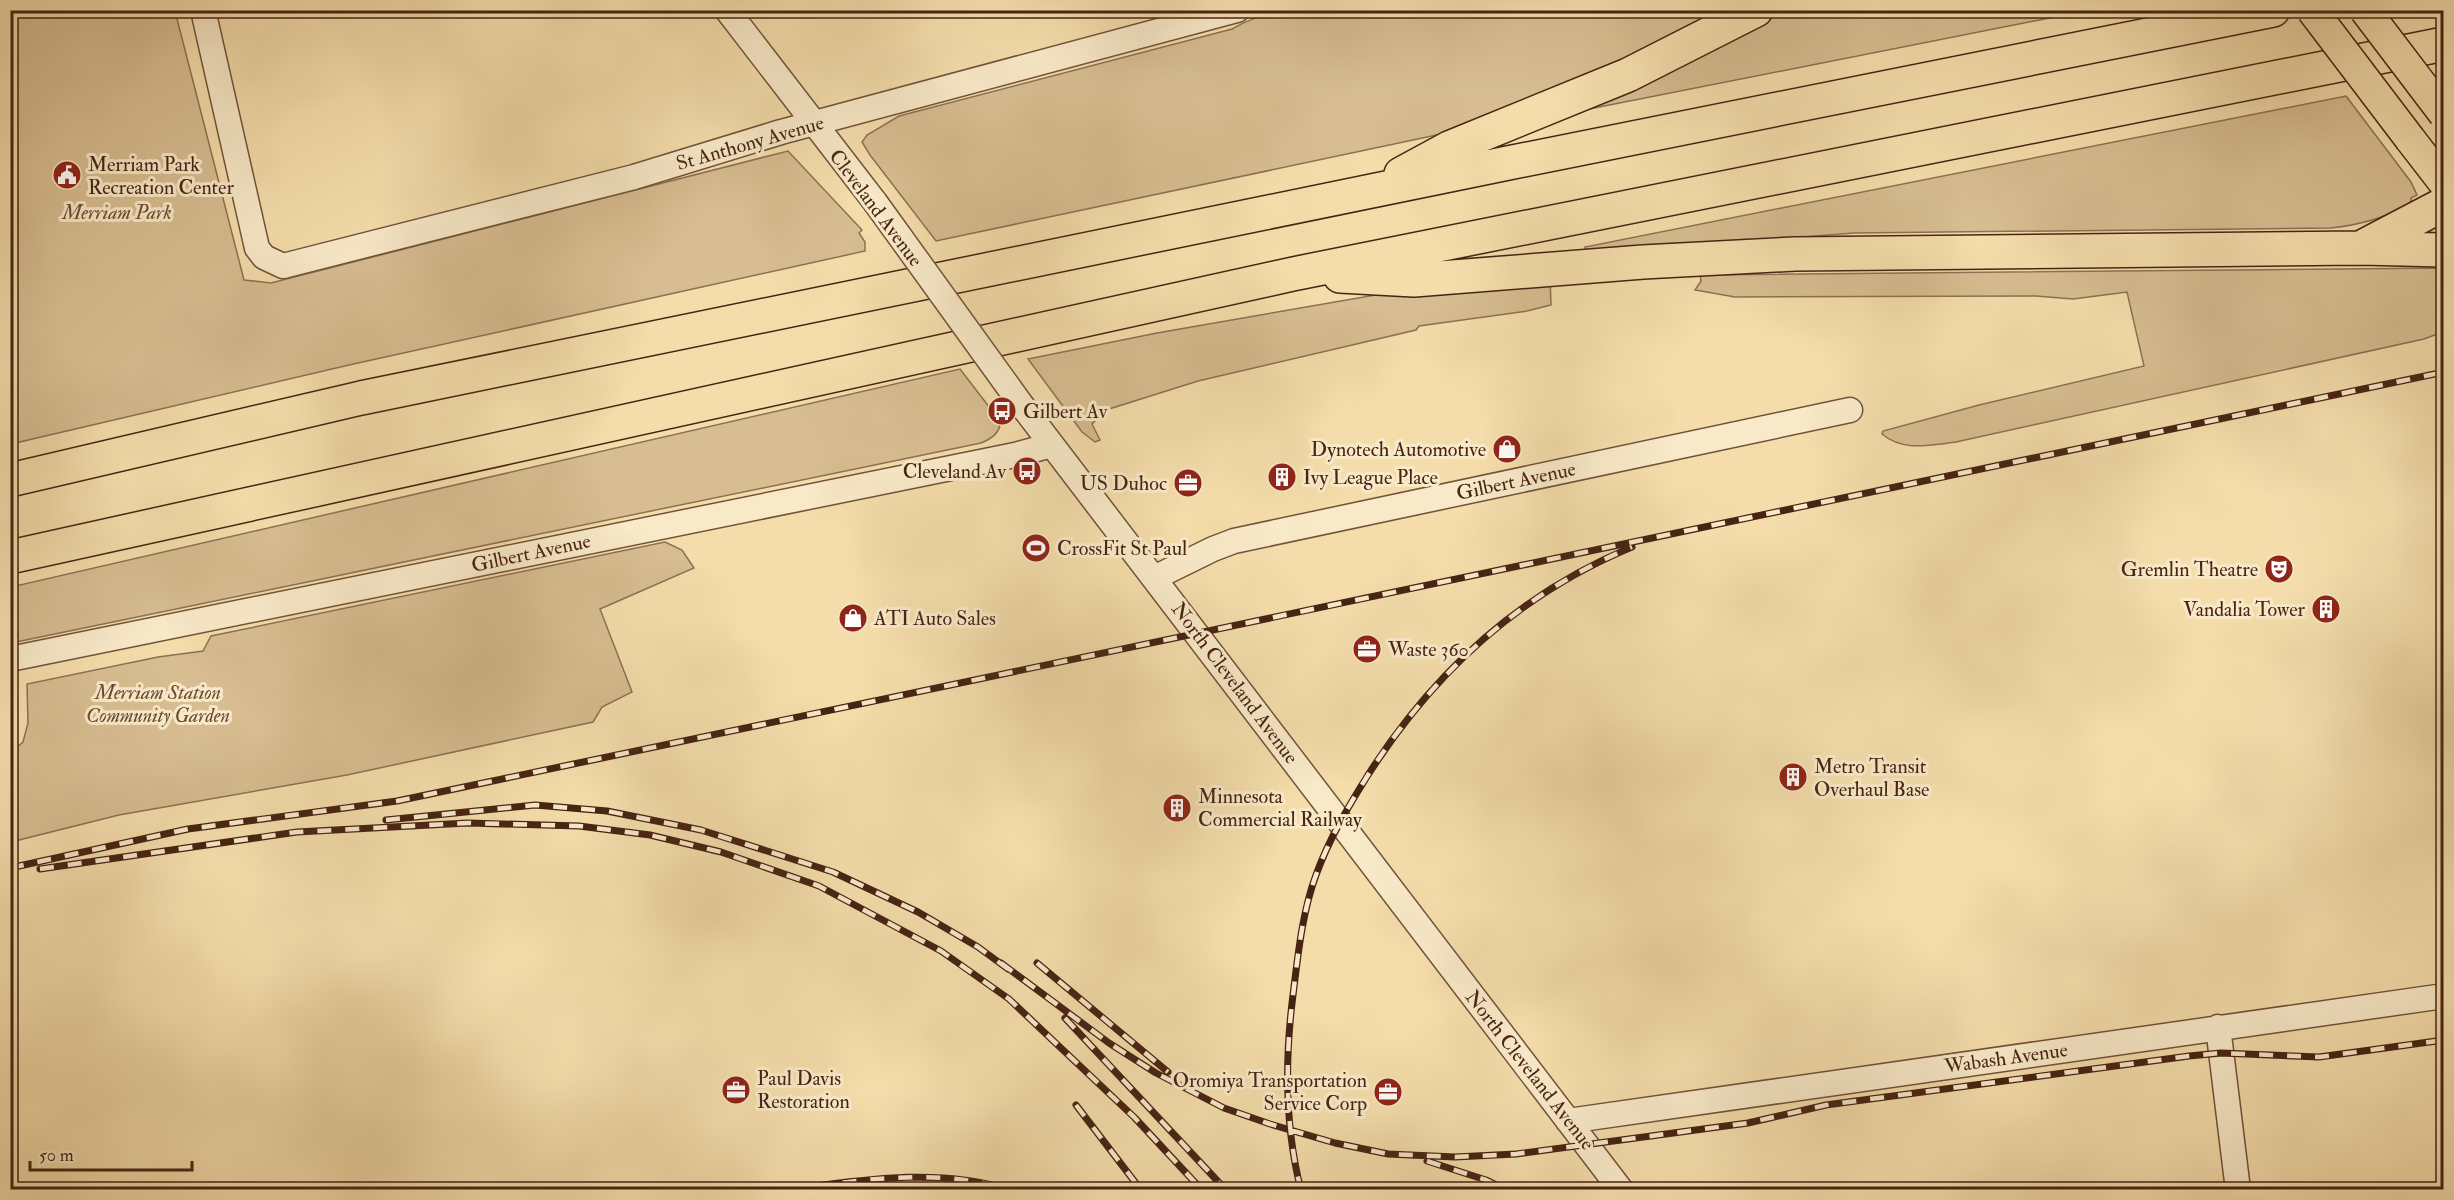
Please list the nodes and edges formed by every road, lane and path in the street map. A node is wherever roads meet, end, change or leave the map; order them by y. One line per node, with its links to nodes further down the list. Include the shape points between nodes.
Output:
1 (203, 10): 10 (street, St Anthony Avenue, via 256,242 264,257 283,266 634,177)
2 (727, 10): 10 (street, Cleveland Avenue)
3 (1237, 10): 10 (street, St Anthony Avenue)
4 (1756, 10): 12 (highway, via 1628,75 1449,148)
5 (2273, 10): 12 (highway)
6 (2312, 10): 11 (main road, bridge)
7 (2365, 10): 9 (main road, bridge)
8 (2444, 44): 16 (highway)
9 (2444, 114)
10 (814, 124): 17 (street, Cleveland Avenue, bridge)
11 (2444, 183)
12 (1371, 191): 20 (highway, via 361,398)
13 (2444, 204): 14 (highway)
14 (2361, 248): 15 (highway); 16 (highway, via 1795,254 1414,280)
15 (2444, 250)
16 (1293, 274): 21 (highway)
17 (1023, 407): 19 (street, North Cleveland Avenue)
18 (1850, 410): 22 (street, Gilbert Avenue, via 1234,541)
19 (1052, 445): 22 (street, North Cleveland Avenue); 23 (street, Gilbert Avenue)
20 (10, 480)
21 (10, 557)
22 (1154, 578): 26 (street, North Cleveland Avenue)
23 (10, 659)
24 (2444, 996): 25 (street, Wabash Avenue)
25 (2218, 1027): 26 (street, Wabash Avenue); 28 (street)
26 (1568, 1121): 27 (street, North Cleveland Avenue)
27 (1621, 1190)
28 (2238, 1190)

